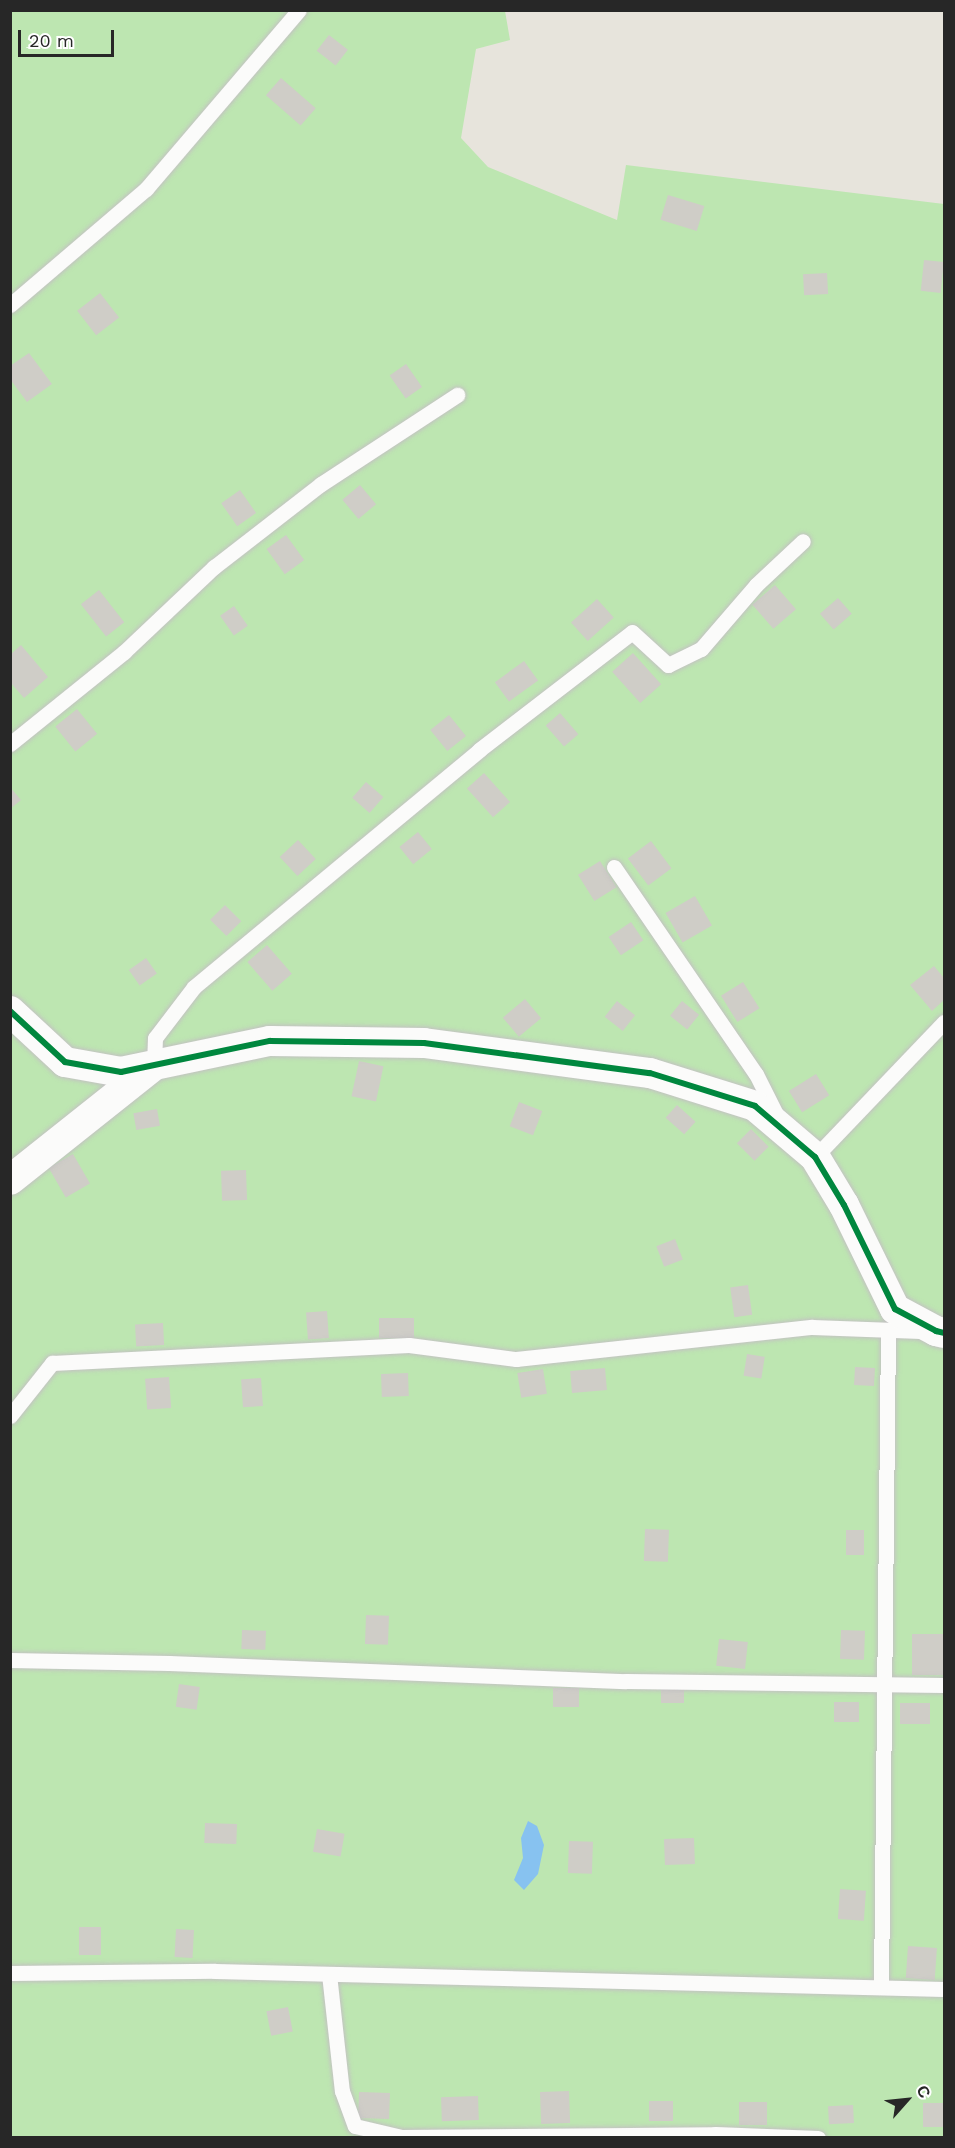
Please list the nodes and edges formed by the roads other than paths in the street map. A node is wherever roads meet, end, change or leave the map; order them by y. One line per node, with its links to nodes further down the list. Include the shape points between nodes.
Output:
1 (299, 10): 2 (lane, via 146,189)
2 (10, 305)
3 (457, 394): 5 (lane, via 321,484 214,567 124,652)
4 (803, 541): 9 (lane, via 756,585 701,649 668,664 632,632 479,750 194,987 155,1038)
5 (10, 744)
6 (614, 867): 10 (lane, via 756,1074)
7 (10, 1011): 9 (street, via 65,1062 121,1072)
8 (945, 1022): 11 (lane)
9 (154, 1066): 10 (street, via 270,1041 424,1043 650,1072 755,1106); 12 (street)
10 (784, 1130): 11 (street)
11 (816, 1157): 14 (street, via 895,1309)
12 (10, 1180)
13 (888, 1329): 14 (lane); 15 (lane, via 812,1326 516,1359 409,1345 51,1363); 17 (lane)
14 (940, 1332)
15 (10, 1416)
16 (10, 1660): 17 (lane, via 626,1681)
17 (882, 1684): 18 (lane); 21 (lane)
18 (945, 1685)
19 (10, 1973): 20 (lane)
20 (329, 1974): 21 (lane); 23 (lane, via 342,2091 355,2126 402,2137)
21 (881, 1987): 22 (lane)
22 (945, 1989)
23 (715, 2136): 24 (lane)
24 (818, 2138)

